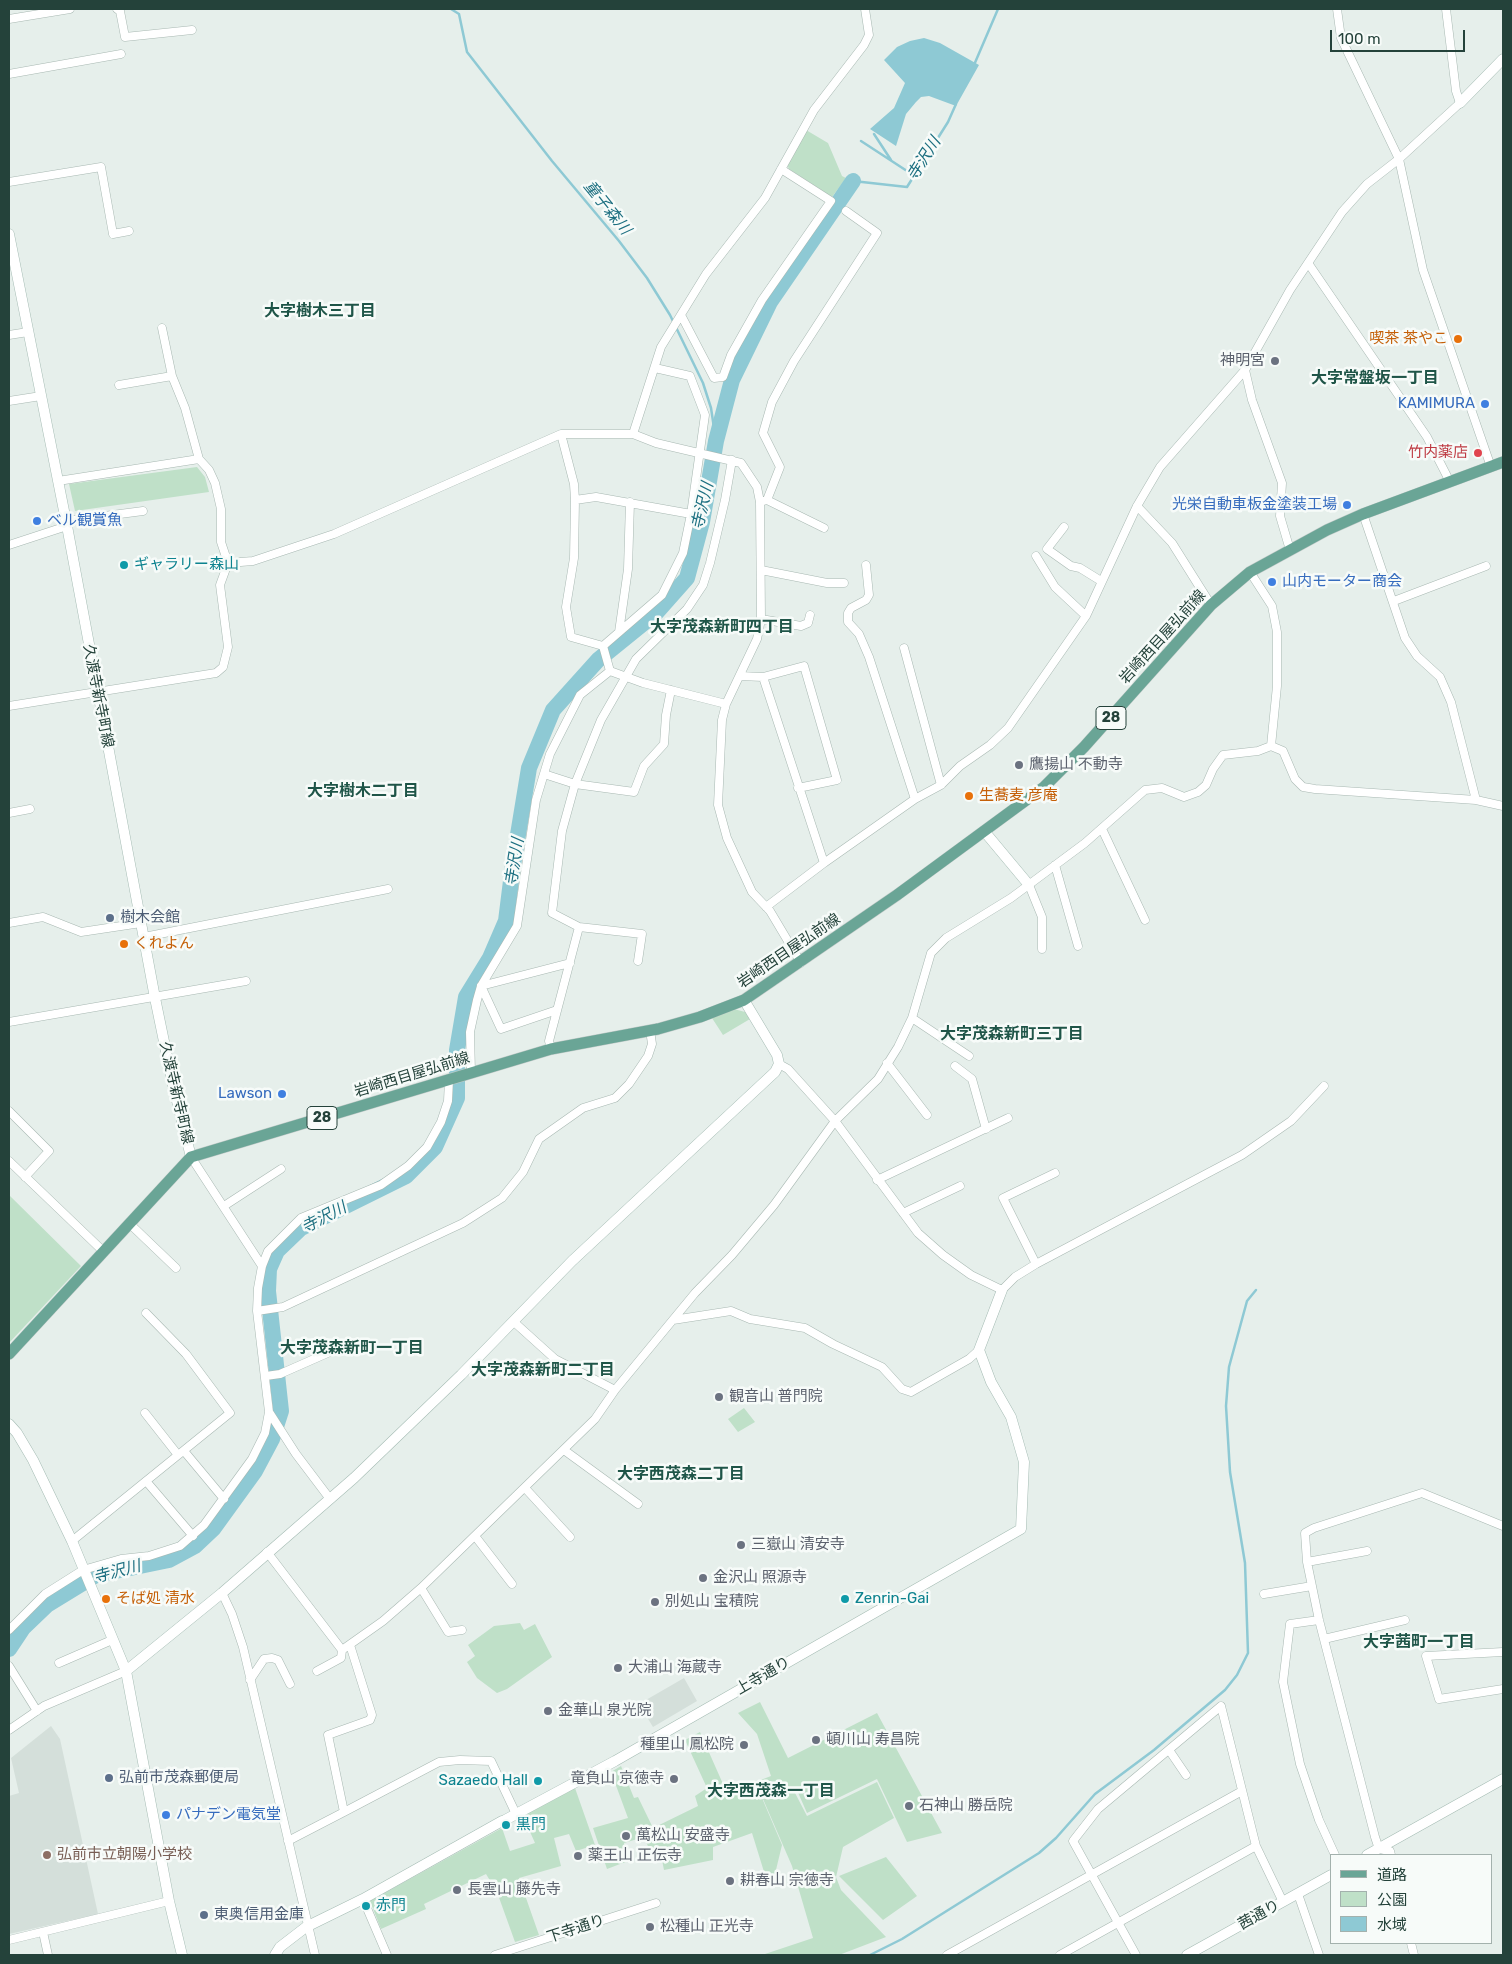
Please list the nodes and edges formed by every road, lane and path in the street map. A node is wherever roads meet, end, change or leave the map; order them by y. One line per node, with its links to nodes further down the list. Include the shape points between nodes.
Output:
1 (70, 9): 6 (street)
2 (117, 9): 7 (street, via 125,37)
3 (865, 9): 13 (street, via 869,35 814,110)
4 (1337, 9): 12 (street, via 1340,38)
5 (1446, 9): 11 (street)
6 (9, 19)
7 (192, 30)
8 (121, 54): 10 (street)
9 (1503, 59): 11 (street)
10 (9, 74)
11 (1460, 103): 12 (street)
12 (1399, 159): 18 (street, via 1367,184 1342,212); 36 (street, via 1423,270)
13 (782, 169): 20 (street, via 765,198 706,274); 20 (street, via 831,201 762,300 731,355 723,377 714,378)
14 (9, 182): 16 (street, via 101,167 113,234)
15 (846, 211): 40 (street, via 877,233 794,361 772,402 763,433 780,467)
16 (129, 231)
17 (9, 234): 19 (street, 久渡寺新寺町線)
18 (1308, 263): 25 (street); 38 (street, via 1427,437)
19 (13, 274): 22 (street, 久渡寺新寺町線)
20 (680, 317): 24 (street, via 661,347)
21 (162, 328): 26 (street)
22 (28, 332): 23 (street); 28 (street, 久渡寺新寺町線)
23 (9, 335)
24 (655, 368): 31 (street); 32 (street, via 690,376 705,415)
25 (1245, 370): 42 (street, via 1160,468); 50 (street, via 1252,400 1282,483 1280,516)
26 (172, 376): 27 (street); 33 (street)
27 (119, 385)
28 (41, 396): 29 (street); 37 (street, 久渡寺新寺町線)
29 (9, 401)
30 (561, 434): 31 (street); 39 (street); 52 (street, via 334,534 254,561)
31 (633, 434): 32 (street)
32 (704, 454): 34 (street); 44 (street)
33 (199, 458): 37 (street); 52 (street, via 215,483 221,509 221,542)
34 (729, 459): 40 (street, via 741,463); 70 (street, via 725,500 703,585 688,609 636,659)
35 (1503, 462): 36 (main road, 岩崎西目屋弘前線 / 28)
36 (1491, 467): 38 (main road, 岩崎西目屋弘前線 / 28)
37 (58, 481): 46 (street, 久渡寺新寺町線)
38 (1450, 482): 45 (main road, 岩崎西目屋弘前線 / 28)
39 (575, 500): 41 (street, via 596,497); 65 (street, via 574,558 566,607 571,637)
40 (764, 501): 48 (street); 55 (street)
41 (630, 502): 44 (street); 64 (street, via 628,570)
42 (1137, 506): 57 (street); 60 (street, via 1172,543)
43 (143, 511): 46 (street)
44 (691, 514): 64 (street, via 682,553 662,595)
45 (1364, 514): 50 (main road, 岩崎西目屋弘前線 / 28); 59 (street)
46 (66, 523): 49 (street); 71 (street, 久渡寺新寺町線)
47 (1064, 527): 57 (street, via 1047,549)
48 (824, 528)
49 (9, 545)
50 (1290, 550): 56 (main road, 岩崎西目屋弘前線 / 28)
51 (1036, 556): 62 (street, via 1055,587)
52 (228, 563): 71 (street, via 220,585 228,647 223,667 216,673)
53 (866, 565): 80 (street, via 869,595 851,608 848,622 859,634 869,657)
54 (1486, 566): 59 (street)
55 (761, 570): 58 (street, via 827,583); 63 (street)
56 (1250, 572): 60 (main road, 岩崎西目屋弘前線 / 28); 75 (street, via 1272,606 1277,632 1277,686)
57 (1101, 581): 62 (street)
58 (844, 583)
59 (1394, 601): 81 (street, via 1405,638 1416,656 1440,677 1451,702)
60 (1211, 605): 86 (main road, 岩崎西目屋弘前線 / 28, via 1044,787)
61 (810, 615): 63 (street, via 808,623 801,626)
62 (1086, 616): 78 (street, via 1008,728)
63 (761, 619): 68 (street, via 757,639)
64 (619, 632): 65 (street)
65 (603, 648): 67 (street)
66 (904, 648): 78 (street)
67 (610, 669): 70 (street); 76 (street, via 580,695 550,754)
68 (740, 676): 69 (street); 73 (street)
69 (763, 677): 79 (street); 79 (street, via 804,666 837,780)
70 (626, 678): 72 (street); 77 (street, via 602,720)
71 (97, 690): 74 (street, via 89,694); 94 (street, 久渡寺新寺町線)
72 (671, 690): 73 (street); 77 (street, via 664,744 644,766 634,792)
73 (726, 704): 91 (street, via 722,720 718,806 727,838 752,892)
74 (9, 706)
75 (1271, 746): 81 (street, via 1283,751 1295,779 1303,786); 85 (street, via 1258,751 1223,755 1212,769 1206,785 1194,794 1184,797 1162,788 1145,790)
76 (544, 774): 77 (street); 103 (street, via 536,800 517,926)
77 (575, 784): 95 (street, via 562,831 552,913)
78 (941, 785): 80 (street)
79 (798, 788): 87 (street)
80 (915, 799): 87 (street)
81 (1476, 800): 82 (street)
82 (1503, 806)
83 (30, 809): 84 (street)
84 (9, 813)
85 (1102, 829): 88 (street); 92 (street)
86 (984, 831): 89 (street); 100 (main road, 岩崎西目屋弘前線 / 28)
87 (824, 863): 91 (street)
88 (1055, 865): 89 (street); 97 (street)
89 (1029, 885): 98 (street, via 1042,917); 107 (street, via 936,946 926,964)
90 (388, 889): 96 (street)
91 (766, 907): 100 (street)
92 (1145, 920)
93 (9, 922): 94 (street, via 43,917 81,932)
94 (141, 923): 96 (street, 久渡寺新寺町線)
95 (579, 928): 99 (street, via 642,934); 101 (street)
96 (144, 937): 104 (street, 久渡寺新寺町線)
97 (1078, 946)
98 (1042, 949)
99 (638, 961)
100 (801, 963): 105 (main road, 岩崎西目屋弘前線 / 28)
101 (570, 964): 103 (street); 106 (street)
102 (246, 981): 104 (street)
103 (481, 986): 106 (street, via 502,1029); 115 (street, via 470,1032)
104 (155, 998): 108 (street); 123 (street, 久渡寺新寺町線)
105 (744, 1000): 109 (main road, 岩崎西目屋弘前線 / 28, via 700,1017); 113 (street, via 778,1055)
106 (557, 1010): 110 (street, via 549,1041)
107 (912, 1018): 111 (street); 112 (street)
108 (9, 1022)
109 (650, 1030): 110 (main road, 岩崎西目屋弘前線 / 28); 138 (street, via 652,1044 648,1056 629,1084 615,1098 583,1108 539,1139 523,1172 502,1198 462,1223 283,1307)
110 (551, 1049): 115 (main road, 岩崎西目屋弘前線 / 28)
111 (970, 1056)
112 (888, 1063): 119 (street); 121 (street, via 878,1079)
113 (779, 1064): 121 (street, via 788,1069); 141 (street, via 775,1072 734,1112 572,1261)
114 (955, 1066): 122 (street, via 972,1079)
115 (469, 1073): 116 (main road, 岩崎西目屋弘前線 / 28)
116 (451, 1079): 123 (main road, 岩崎西目屋弘前線 / 28); 135 (street, via 441,1122 427,1147 408,1166 381,1185 301,1218 268,1251)
117 (1324, 1086): 134 (street, via 1291,1121 1242,1156)
118 (9, 1111): 127 (street, via 49,1151)
119 (928, 1115)
120 (1008, 1118): 122 (street)
121 (835, 1121): 128 (street, via 866,1160); 140 (street, via 774,1205)
122 (986, 1129): 128 (street)
123 (191, 1157): 130 (street); 132 (main road)
124 (9, 1161): 127 (street)
125 (281, 1169): 130 (street)
126 (1055, 1172): 134 (street, via 1003,1198)
127 (25, 1177): 133 (street)
128 (877, 1180): 131 (street)
129 (960, 1186): 131 (street)
130 (224, 1206): 135 (street)
131 (903, 1213): 137 (street, via 918,1232 944,1255 971,1275)
132 (130, 1224): 133 (main road); 136 (street)
133 (104, 1252): 144 (main road)
134 (1036, 1264): 137 (street)
135 (262, 1266): 138 (street, via 258,1288)
136 (176, 1268)
137 (1002, 1290): 143 (street)
138 (259, 1311): 145 (street)
139 (146, 1312): 151 (street, via 186,1354 230,1414)
140 (673, 1320): 143 (street, via 731,1311 750,1319 804,1328 882,1367 902,1389 911,1392); 146 (street)
141 (514, 1322): 146 (street, via 555,1358); 154 (street, via 362,1471)
142 (339, 1348): 145 (street, via 280,1374)
143 (979, 1350): 194 (street, 上寺通り, via 991,1382 1011,1417 1022,1453 1021,1529 615,1761)
144 (9, 1354)
145 (266, 1376): 147 (street)
146 (615, 1390): 150 (street, via 595,1419)
147 (269, 1412): 154 (street); 155 (street, via 265,1433 252,1459)
148 (145, 1413): 151 (street)
149 (9, 1424): 161 (street, via 33,1460)
150 (564, 1450): 153 (street); 156 (street)
151 (181, 1453): 152 (street); 155 (street)
152 (146, 1481): 158 (street); 161 (street)
153 (525, 1488): 159 (street); 160 (street)
154 (330, 1498): 163 (street)
155 (224, 1499): 158 (street)
156 (638, 1504)
157 (1503, 1526): 164 (street, via 1422,1494 1314,1528 1306,1533)
158 (193, 1536): 165 (street, via 180,1546 148,1556 120,1559)
159 (475, 1536): 166 (street); 168 (street)
160 (570, 1537)
161 (72, 1541): 165 (street)
162 (1367, 1551): 164 (street)
163 (267, 1552): 169 (street); 178 (street)
164 (1307, 1562): 167 (street)
165 (84, 1572): 173 (street, via 45,1594); 176 (street)
166 (512, 1584)
167 (1312, 1586): 170 (street); 171 (street)
168 (421, 1588): 174 (street, via 448,1632); 177 (street)
169 (222, 1593): 182 (street); 184 (street, via 235,1622)
170 (1264, 1594)
171 (1319, 1620): 175 (street); 198 (street, via 1290,1624 1283,1682 1300,1764 1319,1820)
172 (1405, 1620): 175 (street)
173 (9, 1630)
174 (462, 1630)
175 (1324, 1639): 197 (street)
176 (112, 1640): 180 (street); 182 (street)
177 (350, 1645): 178 (street); 193 (street, via 372,1715 370,1720 328,1735)
178 (342, 1650): 183 (street, via 341,1658)
179 (1503, 1652): 186 (street, via 1426,1656 1438,1699)
180 (59, 1663)
181 (9, 1666): 187 (street)
182 (126, 1671): 187 (street); 205 (street)
183 (317, 1672)
184 (250, 1680): 185 (street, via 264,1659 272,1658 278,1660); 195 (street)
185 (290, 1684)
186 (1503, 1689)
187 (37, 1711): 188 (street)
188 (9, 1730)
189 (1169, 1750): 190 (street); 192 (street, via 1221,1706); 201 (street, via 1098,1809 1073,1841)
190 (1186, 1775)
191 (1503, 1779): 197 (street)
192 (1242, 1791): 196 (street); 201 (street)
193 (344, 1812): 194 (street, via 439,1762 468,1760 492,1761); 195 (street)
194 (516, 1814): 204 (street, 上寺通り)
195 (288, 1841): 209 (street)
196 (1256, 1846): 206 (street); 208 (street)
197 (1379, 1848): 199 (street); 200 (street)
198 (1336, 1854)
199 (1369, 1854)
200 (1391, 1854)
201 (1091, 1875): 208 (street); 212 (street)
202 (1330, 1876): 203 (street, 茜通り)
203 (1298, 1894): 206 (street, 茜通り); 213 (street)
204 (363, 1899): 209 (street, 上寺通り); 218 (street)
205 (169, 1902): 210 (street); 215 (street)
206 (1283, 1902): 222 (street, 茜通り)
207 (656, 1903): 219 (street, 下寺通り)
208 (1118, 1923): 220 (street); 221 (street)
209 (306, 1927): 216 (street, 上寺通り, via 280,1946); 217 (street)
210 (43, 1932): 211 (street); 214 (street)
211 (9, 1940)
212 (950, 1954)
213 (1316, 1954)
214 (48, 1955)
215 (182, 1955)
216 (274, 1955)
217 (315, 1955)
218 (387, 1955)
219 (495, 1955)
220 (1060, 1955)
221 (1136, 1955)
222 (1187, 1955)

